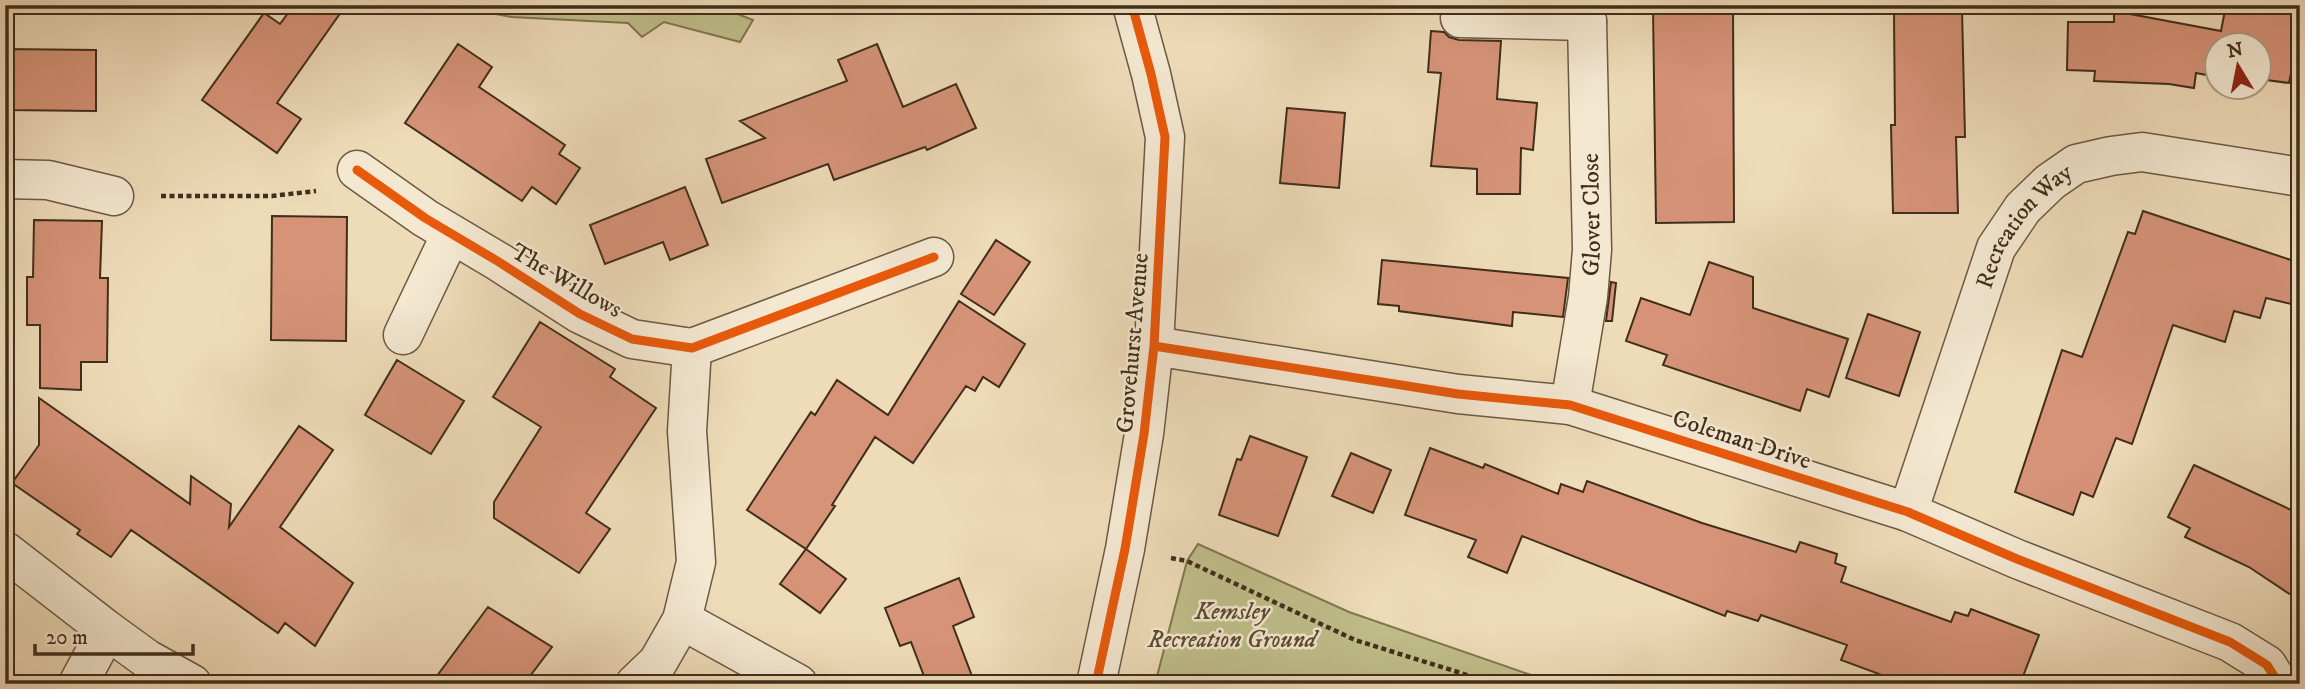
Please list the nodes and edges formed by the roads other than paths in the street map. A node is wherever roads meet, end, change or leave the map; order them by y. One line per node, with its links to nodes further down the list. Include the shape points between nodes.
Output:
1 (1132, 5): 11 (street, Grovehurst Avenue, via 1165,136)
2 (1585, 13): 3 (street, Glover Close); 13 (street, Glover Close, via 1592,250)
3 (1460, 18)
4 (357, 170): 8 (street, The Willows)
5 (2300, 177): 14 (street, Recreation Way, via 2142,152 2076,164 2050,182 2022,208 1996,248)
6 (5, 179): 7 (street, via 48,180)
7 (114, 196)
8 (451, 234): 10 (street); 12 (street, The Willows, via 580,314 632,339)
9 (934, 257): 12 (street, The Willows)
10 (403, 335)
11 (1154, 345): 13 (street, Coleman Drive, via 1458,394); 22 (street, Grovehurst Avenue, via 1125,549)
12 (692, 348): 16 (street, via 687,430 696,562)
13 (1570, 405): 14 (street, Coleman Drive)
14 (1908, 512): 23 (street, Coleman Drive, via 2230,642 2267,665)
15 (5, 551): 17 (street)
16 (682, 620): 20 (street, via 657,662); 21 (street)
17 (107, 630): 18 (street); 19 (street)
18 (78, 684)
19 (192, 684)
20 (635, 684)
21 (798, 684)
22 (1096, 684)
23 (2279, 684)

